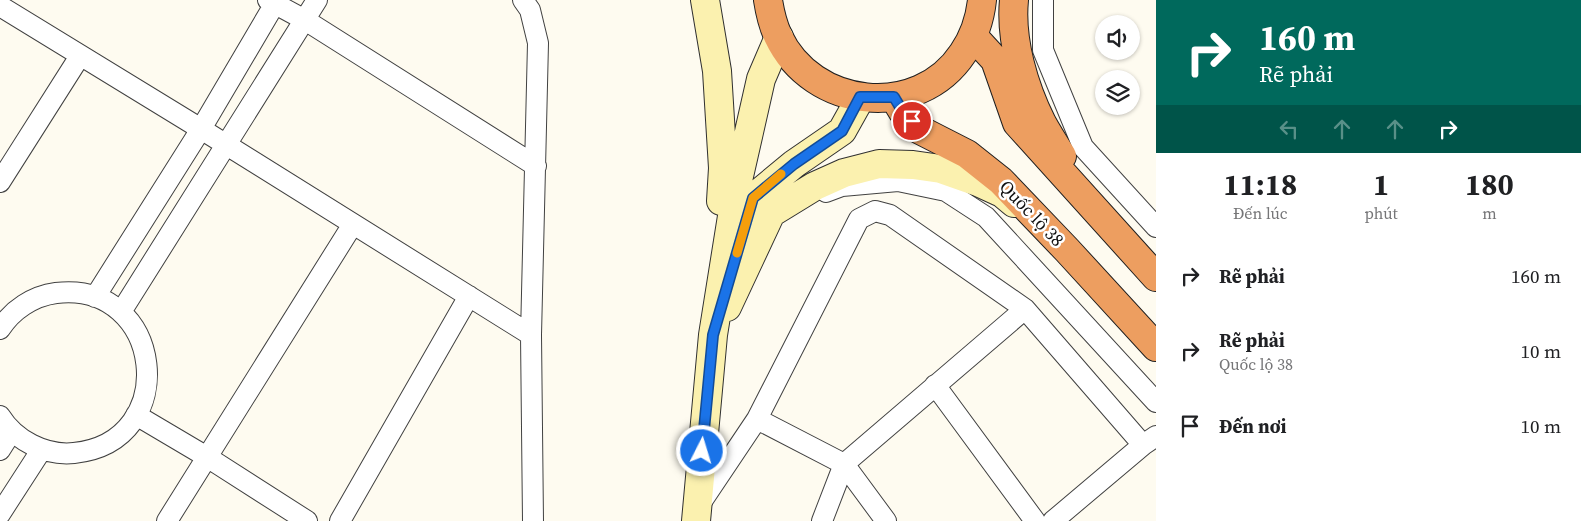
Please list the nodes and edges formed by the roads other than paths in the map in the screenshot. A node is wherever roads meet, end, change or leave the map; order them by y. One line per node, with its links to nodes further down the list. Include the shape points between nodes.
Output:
1 (317, 0): 10 (street)
2 (522, 0): 18 (street, via 530,10 538,43)
3 (705, 0): 32 (main road, via 717,71 723,168)
4 (768, 0): 12 (highway)
5 (982, 0): 11 (highway)
6 (1014, 0): 20 (highway, via 1015,38 1022,72 1042,122)
7 (1043, 0): 23 (street, via 1044,50 1083,147)
8 (273, 1): 10 (street); 16 (street)
9 (0, 6): 13 (street)
10 (305, 20): 17 (street); 18 (street)
11 (973, 36): 15 (highway, via 949,70 914,91); 20 (highway, via 995,60 1017,123)
12 (778, 37): 14 (highway, via 804,71 840,92); 32 (main road, via 761,79 737,185)
13 (80, 56): 16 (street); 19 (street)
14 (860, 97): 15 (highway); 32 (main road, via 842,131 794,164 753,198)
15 (894, 97): 24 (highway, Quốc lộ 38, via 920,130 967,154 1001,180)
16 (201, 129): 17 (street); 27 (street)
17 (226, 146): 22 (street); 29 (street)
18 (536, 166): 31 (street)
19 (0, 182)
20 (1095, 210): 25 (highway)
21 (771, 212): 24 (main road, via 844,173 879,164 914,165 941,169 1002,193); 32 (main road); 35 (street, via 842,186 898,181 946,192 986,216)
22 (353, 224): 26 (street); 42 (street)
23 (1156, 227)
24 (1067, 250): 33 (highway, Quốc lộ 38)
25 (1156, 277)
26 (469, 296): 31 (street); 48 (street)
27 (95, 297): 29 (street); 30 (street, via 73,292 36,298 23,305)
28 (1024, 309): 34 (street); 37 (street, via 890,216 875,211 859,219); 39 (street)
29 (121, 312): 36 (street, via 132,324 146,353 147,386)
30 (1, 327)
31 (532, 335): 49 (street)
32 (713, 335): 45 (main road)
33 (1156, 347)
34 (936, 385): 43 (street); 52 (street)
35 (1156, 402)
36 (136, 416): 40 (street, via 115,438 88,451 72,454); 42 (street)
37 (757, 419): 43 (street); 45 (street)
38 (6, 424): 40 (street, via 21,439); 41 (street)
39 (1150, 441): 53 (street)
40 (42, 449): 44 (street)
41 (0, 450)
42 (207, 457): 46 (street); 47 (street)
43 (844, 464): 50 (street); 51 (street)
44 (0, 514)
45 (697, 515)
46 (167, 521)
47 (307, 521)
48 (340, 521)
49 (532, 521)
50 (822, 521)
51 (886, 521)
52 (1034, 521)
53 (1054, 521)

